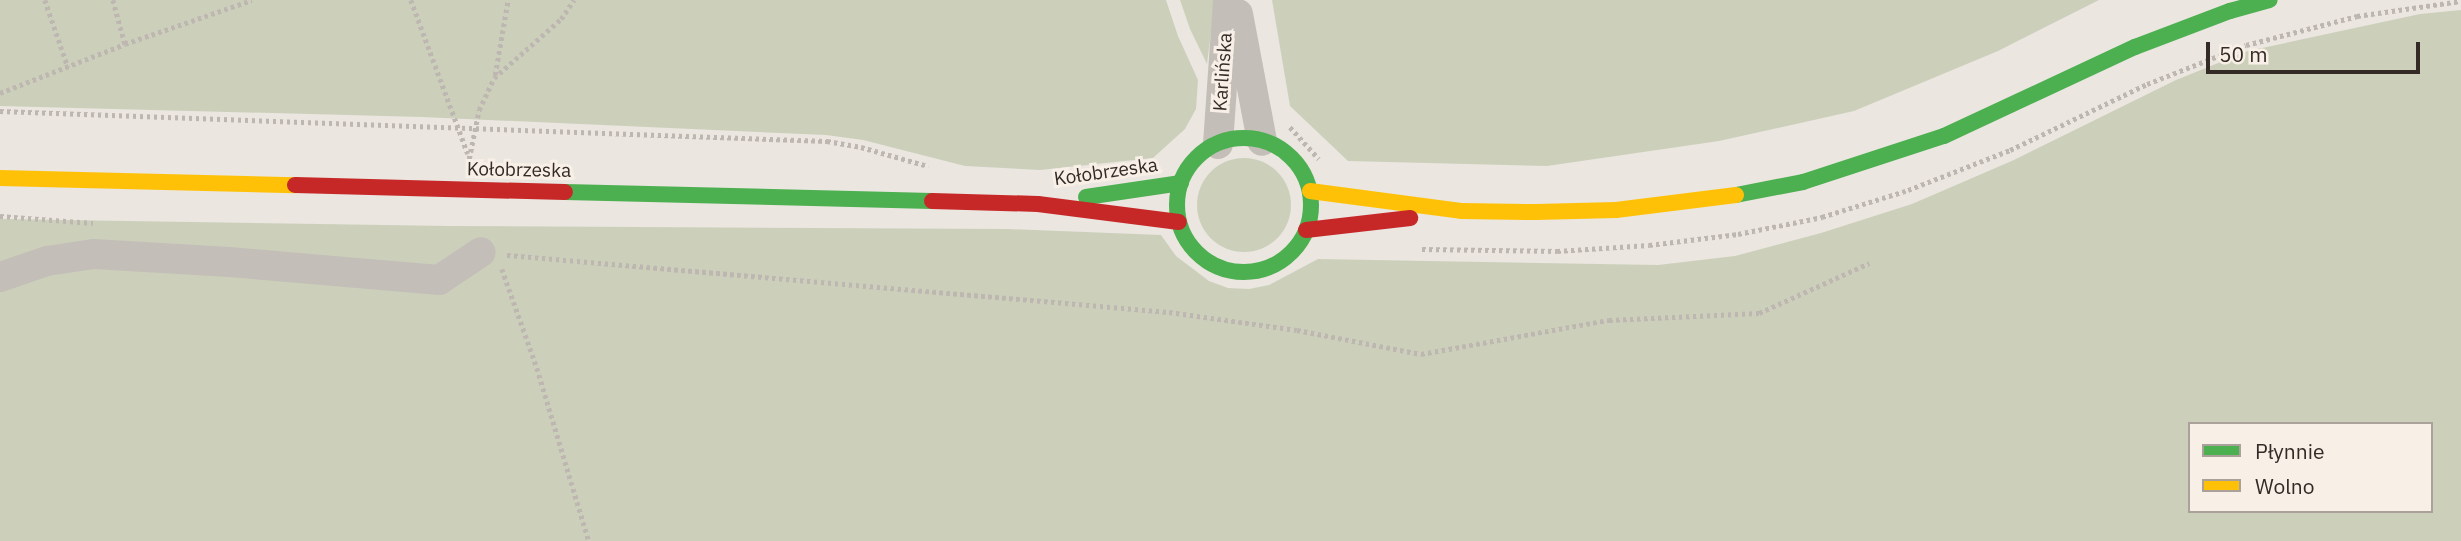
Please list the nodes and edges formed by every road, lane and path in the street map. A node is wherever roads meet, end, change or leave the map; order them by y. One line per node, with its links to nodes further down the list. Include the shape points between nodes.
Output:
1 (45, 0): 11 (path)
2 (113, 0): 10 (path)
3 (252, 0): 10 (path)
4 (411, 0): 15 (path)
5 (508, 0): 12 (path)
6 (574, 0): 12 (path, via 561,19)
7 (1228, 0): 18 (street, Karlińska)
8 (1236, 0): 17 (street, Karlińska)
9 (2270, 0): 26 (main road, via 2135,47 1944,136 1803,182 1616,210)
10 (125, 44): 11 (path)
11 (68, 67): 13 (path)
12 (494, 78): 16 (path)
13 (0, 93)
14 (0, 111): 15 (path)
15 (457, 126): 16 (path); 19 (path)
16 (474, 127): 19 (path); 20 (path, via 827,141)
17 (1262, 141): 18 (main road); 24 (main road, via 1276,146 1297,165)
18 (1218, 144): 22 (main road, via 1195,160)
19 (469, 156): 23 (path)
20 (939, 168)
21 (0, 178): 23 (main road, Kołobrzeska)
22 (1181, 183): 25 (main road, Kołobrzeska); 27 (main road)
23 (470, 190): 25 (main road, Kołobrzeska)
24 (1310, 191): 26 (main road); 28 (main road)
25 (1038, 204): 27 (main road, Kołobrzeska)
26 (1461, 211): 28 (main road)
27 (1179, 222): 28 (main road, via 1198,254 1230,271 1267,268 1297,247)
28 (1306, 230)
29 (481, 252): 30 (path, via 1169,312 1421,354 1609,320 1759,313); 31 (street, via 439,280 94,254 47,261); 32 (path, via 500,265 537,368)
30 (1869, 263)
31 (0, 277)
32 (589, 541)

